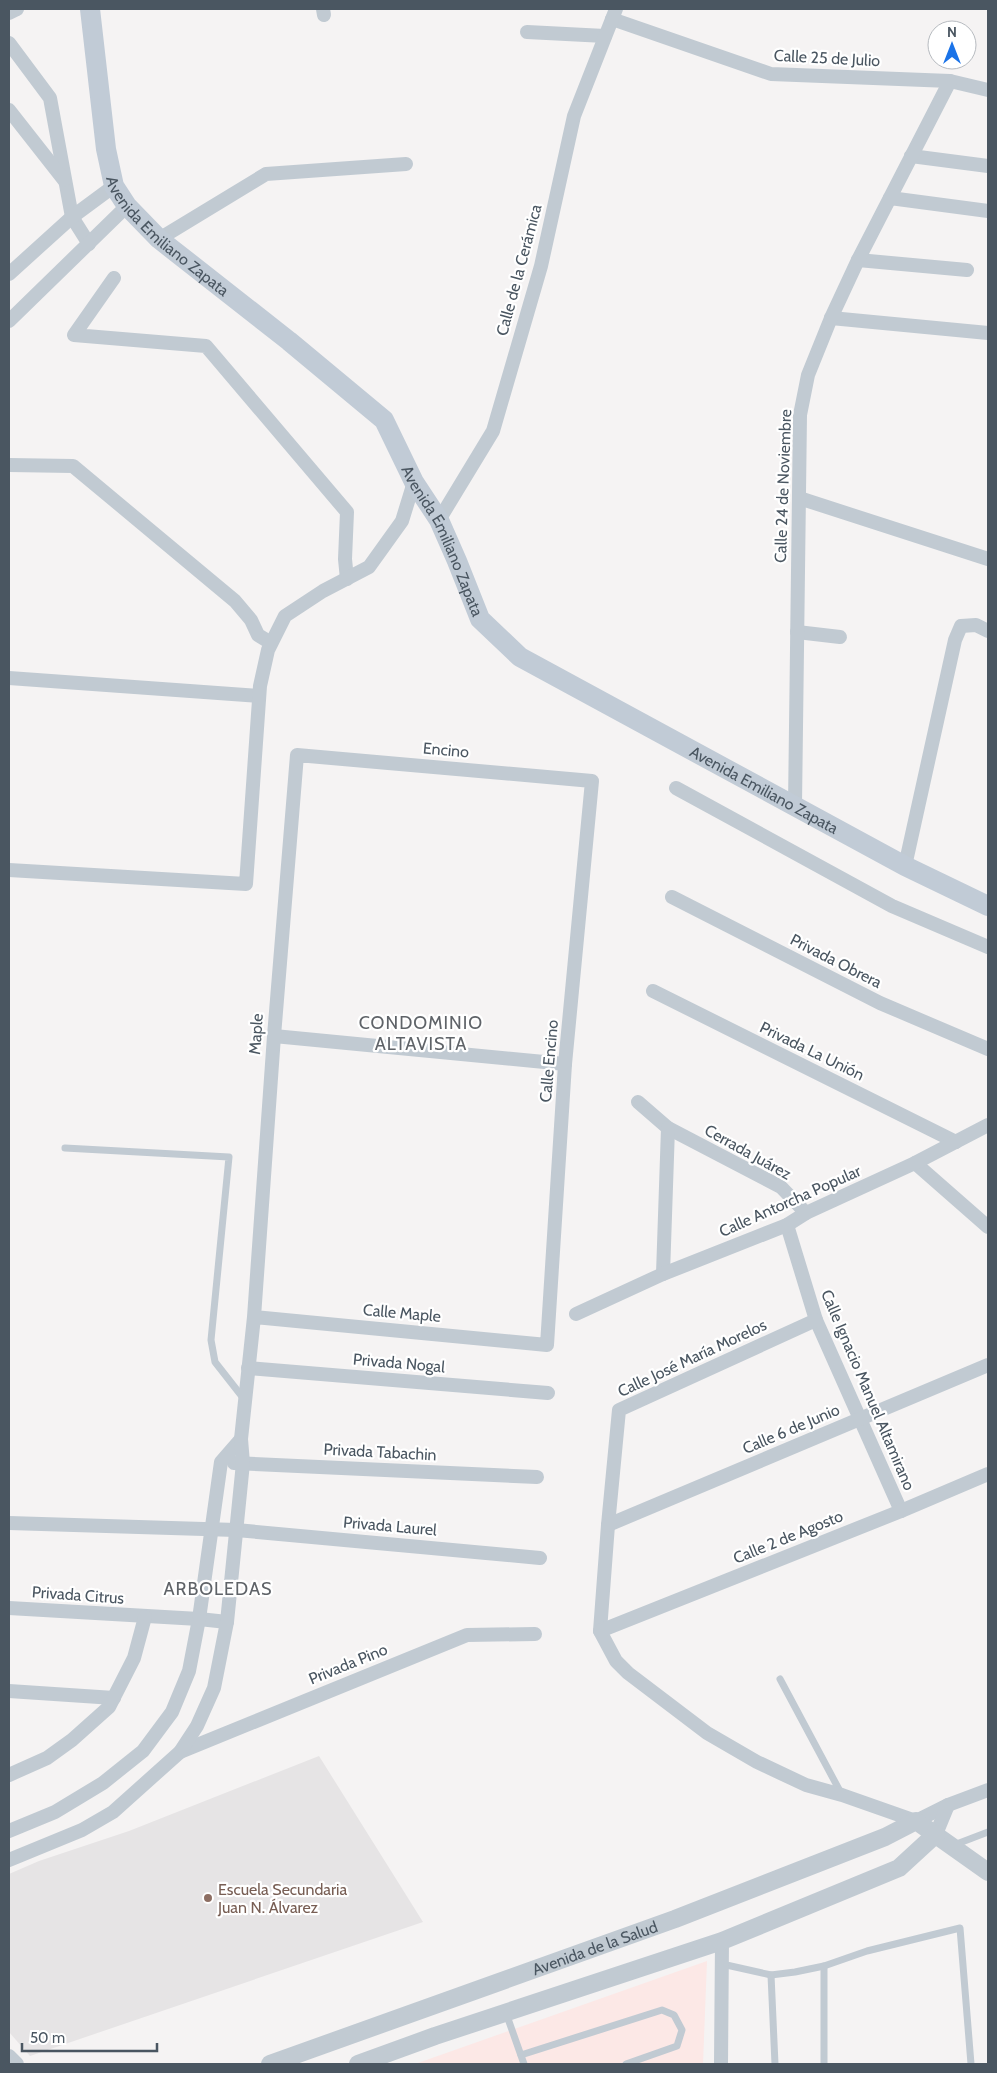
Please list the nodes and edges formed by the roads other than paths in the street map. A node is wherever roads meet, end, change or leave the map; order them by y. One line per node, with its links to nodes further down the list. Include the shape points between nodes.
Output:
1 (17, 9): 3 (street)
2 (90, 9): 15 (main road, Avenida Emiliano Zapata, via 106,149)
3 (9, 13)
4 (614, 14): 6 (street, Calle de la Cerámica); 8 (street, Calle 25 de Julio, via 770,74)
5 (527, 32): 6 (street)
6 (605, 36): 32 (street, Calle de la Cerámica, via 574,116 541,266 494,431)
7 (9, 43): 14 (street, via 50,98)
8 (950, 81): 9 (street, Calle 25 de Julio); 11 (street, Calle 24 de Noviembre)
9 (988, 90)
10 (9, 110): 14 (street)
11 (911, 156): 13 (street); 16 (street, Calle 24 de Noviembre)
12 (406, 164): 20 (street, via 266,174)
13 (988, 166)
14 (66, 182): 19 (street)
15 (114, 186): 17 (main road, Avenida Emiliano Zapata); 19 (street)
16 (890, 198): 18 (street); 22 (street, Calle 24 de Noviembre)
17 (127, 206): 20 (main road, Avenida Emiliano Zapata); 21 (street)
18 (988, 211)
19 (72, 217): 21 (street); 24 (street)
20 (159, 239): 30 (main road, Avenida Emiliano Zapata, via 384,420)
21 (89, 244): 27 (street)
22 (858, 260): 23 (street); 26 (street, Calle 24 de Noviembre)
23 (967, 270)
24 (9, 274)
25 (114, 278): 34 (street, via 74,335 206,346 347,512)
26 (831, 318): 28 (street); 31 (street, Calle 24 de Noviembre, via 808,375 800,415)
27 (9, 321)
28 (988, 333)
29 (9, 465): 38 (street, via 73,466 235,601 251,620 258,635)
30 (414, 482): 32 (main road, Avenida Emiliano Zapata); 34 (street, via 402,522 369,567)
31 (799, 498): 33 (street); 36 (street, Calle 24 de Noviembre)
32 (439, 520): 44 (main road, Avenida Emiliano Zapata, via 480,619 520,657)
33 (988, 559)
34 (347, 579): 38 (street, via 285,616)
35 (988, 631): 45 (street, via 976,625 962,626 955,640)
36 (797, 632): 37 (street); 44 (street, Calle 24 de Noviembre)
37 (840, 637)
38 (271, 643): 40 (street)
39 (9, 678): 40 (street)
40 (259, 696): 46 (street, via 246,884)
41 (296, 755): 42 (street, Encino); 51 (street, Maple)
42 (592, 781): 53 (street, Calle Encino)
43 (676, 788): 49 (street, via 892,906)
44 (795, 805): 45 (main road, Avenida Emiliano Zapata)
45 (905, 866): 48 (main road, Avenida Emiliano Zapata)
46 (9, 870)
47 (672, 897): 52 (street, Privada Obrera, via 880,1003)
48 (988, 906)
49 (988, 947)
50 (653, 991): 57 (street, Privada La Unión)
51 (274, 1036): 53 (street); 65 (street, Maple)
52 (988, 1048)
53 (565, 1064): 67 (street, Calle Encino)
54 (638, 1102): 56 (street, Cerrada Juárez)
55 (988, 1125): 57 (street, Calle Antorcha Popular)
56 (668, 1128): 60 (street, Cerrada Juárez, via 781,1187); 63 (street)
57 (956, 1142): 59 (street, Calle Antorcha Popular)
58 (65, 1148): 71 (lane, via 229,1157 211,1340 215,1362)
59 (915, 1163): 60 (street, Calle Antorcha Popular); 62 (street)
60 (806, 1213): 61 (street, Calle Antorcha Popular)
61 (787, 1225): 63 (street, Calle Antorcha Popular); 66 (street, Calle Ignacio Manuel Altamirano)
62 (988, 1228)
63 (663, 1274): 64 (street, Calle Antorcha Popular)
64 (576, 1314)
65 (254, 1317): 67 (street, Calle Maple); 69 (street, Maple)
66 (816, 1320): 72 (street, Calle Ignacio Manuel Altamirano); 80 (street, Calle José María Morelos, via 619,1410)
67 (547, 1345)
68 (988, 1365): 72 (street, Calle 6 de Junio)
69 (248, 1368): 70 (street, Privada Nogal); 71 (street, Maple)
70 (548, 1393)
71 (245, 1400): 73 (street, Maple)
72 (860, 1419): 78 (street, Calle Ignacio Manuel Altamirano); 80 (street, Calle 6 de Junio)
73 (241, 1439): 74 (street); 75 (street, Maple)
74 (221, 1462): 75 (street, Privada Tabachin); 81 (street)
75 (243, 1463): 77 (street, Privada Tabachin); 82 (street, Maple)
76 (988, 1474): 78 (street, Calle 2 de Agosto)
77 (537, 1477)
78 (900, 1511): 88 (street, Calle 2 de Agosto)
79 (9, 1523): 81 (street)
80 (608, 1525): 88 (street, Calle José María Morelos)
81 (211, 1529): 82 (street, Privada Laurel); 86 (street)
82 (236, 1530): 83 (street, Privada Laurel); 87 (street, Maple)
83 (540, 1558)
84 (9, 1608): 85 (street, Privada Citrus)
85 (145, 1617): 86 (street, Privada Citrus); 92 (street, Privada Citrus, via 134,1658)
86 (199, 1619): 87 (street, Privada Citrus); 99 (street, via 189,1671 172,1712 143,1751 103,1783 55,1812)
87 (227, 1622): 93 (street, Maple, via 214,1688 197,1726)
88 (600, 1631): 96 (street, via 616,1661 628,1673 707,1733 806,1785)
89 (534, 1634): 93 (street, Privada Pino, via 467,1635)
90 (780, 1679): 96 (lane)
91 (9, 1691): 92 (street)
92 (114, 1698): 94 (street, Privada Citrus, via 109,1707 60,1749)
93 (180, 1752): 103 (street, via 113,1812 82,1830)
94 (9, 1775)
95 (988, 1790): 97 (street)
96 (842, 1795): 98 (street)
97 (948, 1805): 98 (street); 101 (street)
98 (916, 1821): 101 (street); 114 (street, Avenida de la Salud, via 885,1837 675,1919)
99 (9, 1830)
100 (988, 1832): 102 (lane)
101 (936, 1834): 102 (street); 105 (street, Avenida de la Salud, via 899,1868)
102 (953, 1845): 104 (street)
103 (9, 1860)
104 (988, 1872)
105 (722, 1941): 106 (street); 109 (street, Avenida de la Salud)
106 (722, 1964): 108 (lane); 118 (street)
107 (824, 1966): 108 (lane); 120 (lane); 121 (lane, via 867,1951 960,1928)
108 (770, 1975): 119 (lane)
109 (506, 2012): 110 (lane); 112 (street, Avenida de la Salud)
110 (521, 2055): 116 (lane); 117 (lane, via 662,2010 674,2015 682,2030 677,2046)
111 (9, 2056): 113 (street)
112 (377, 2061): 115 (street, Avenida de la Salud)
113 (17, 2064)
114 (270, 2064)
115 (358, 2064)
116 (524, 2064)
117 (626, 2064)
118 (721, 2064)
119 (775, 2064)
120 (824, 2064)
121 (971, 2064)

